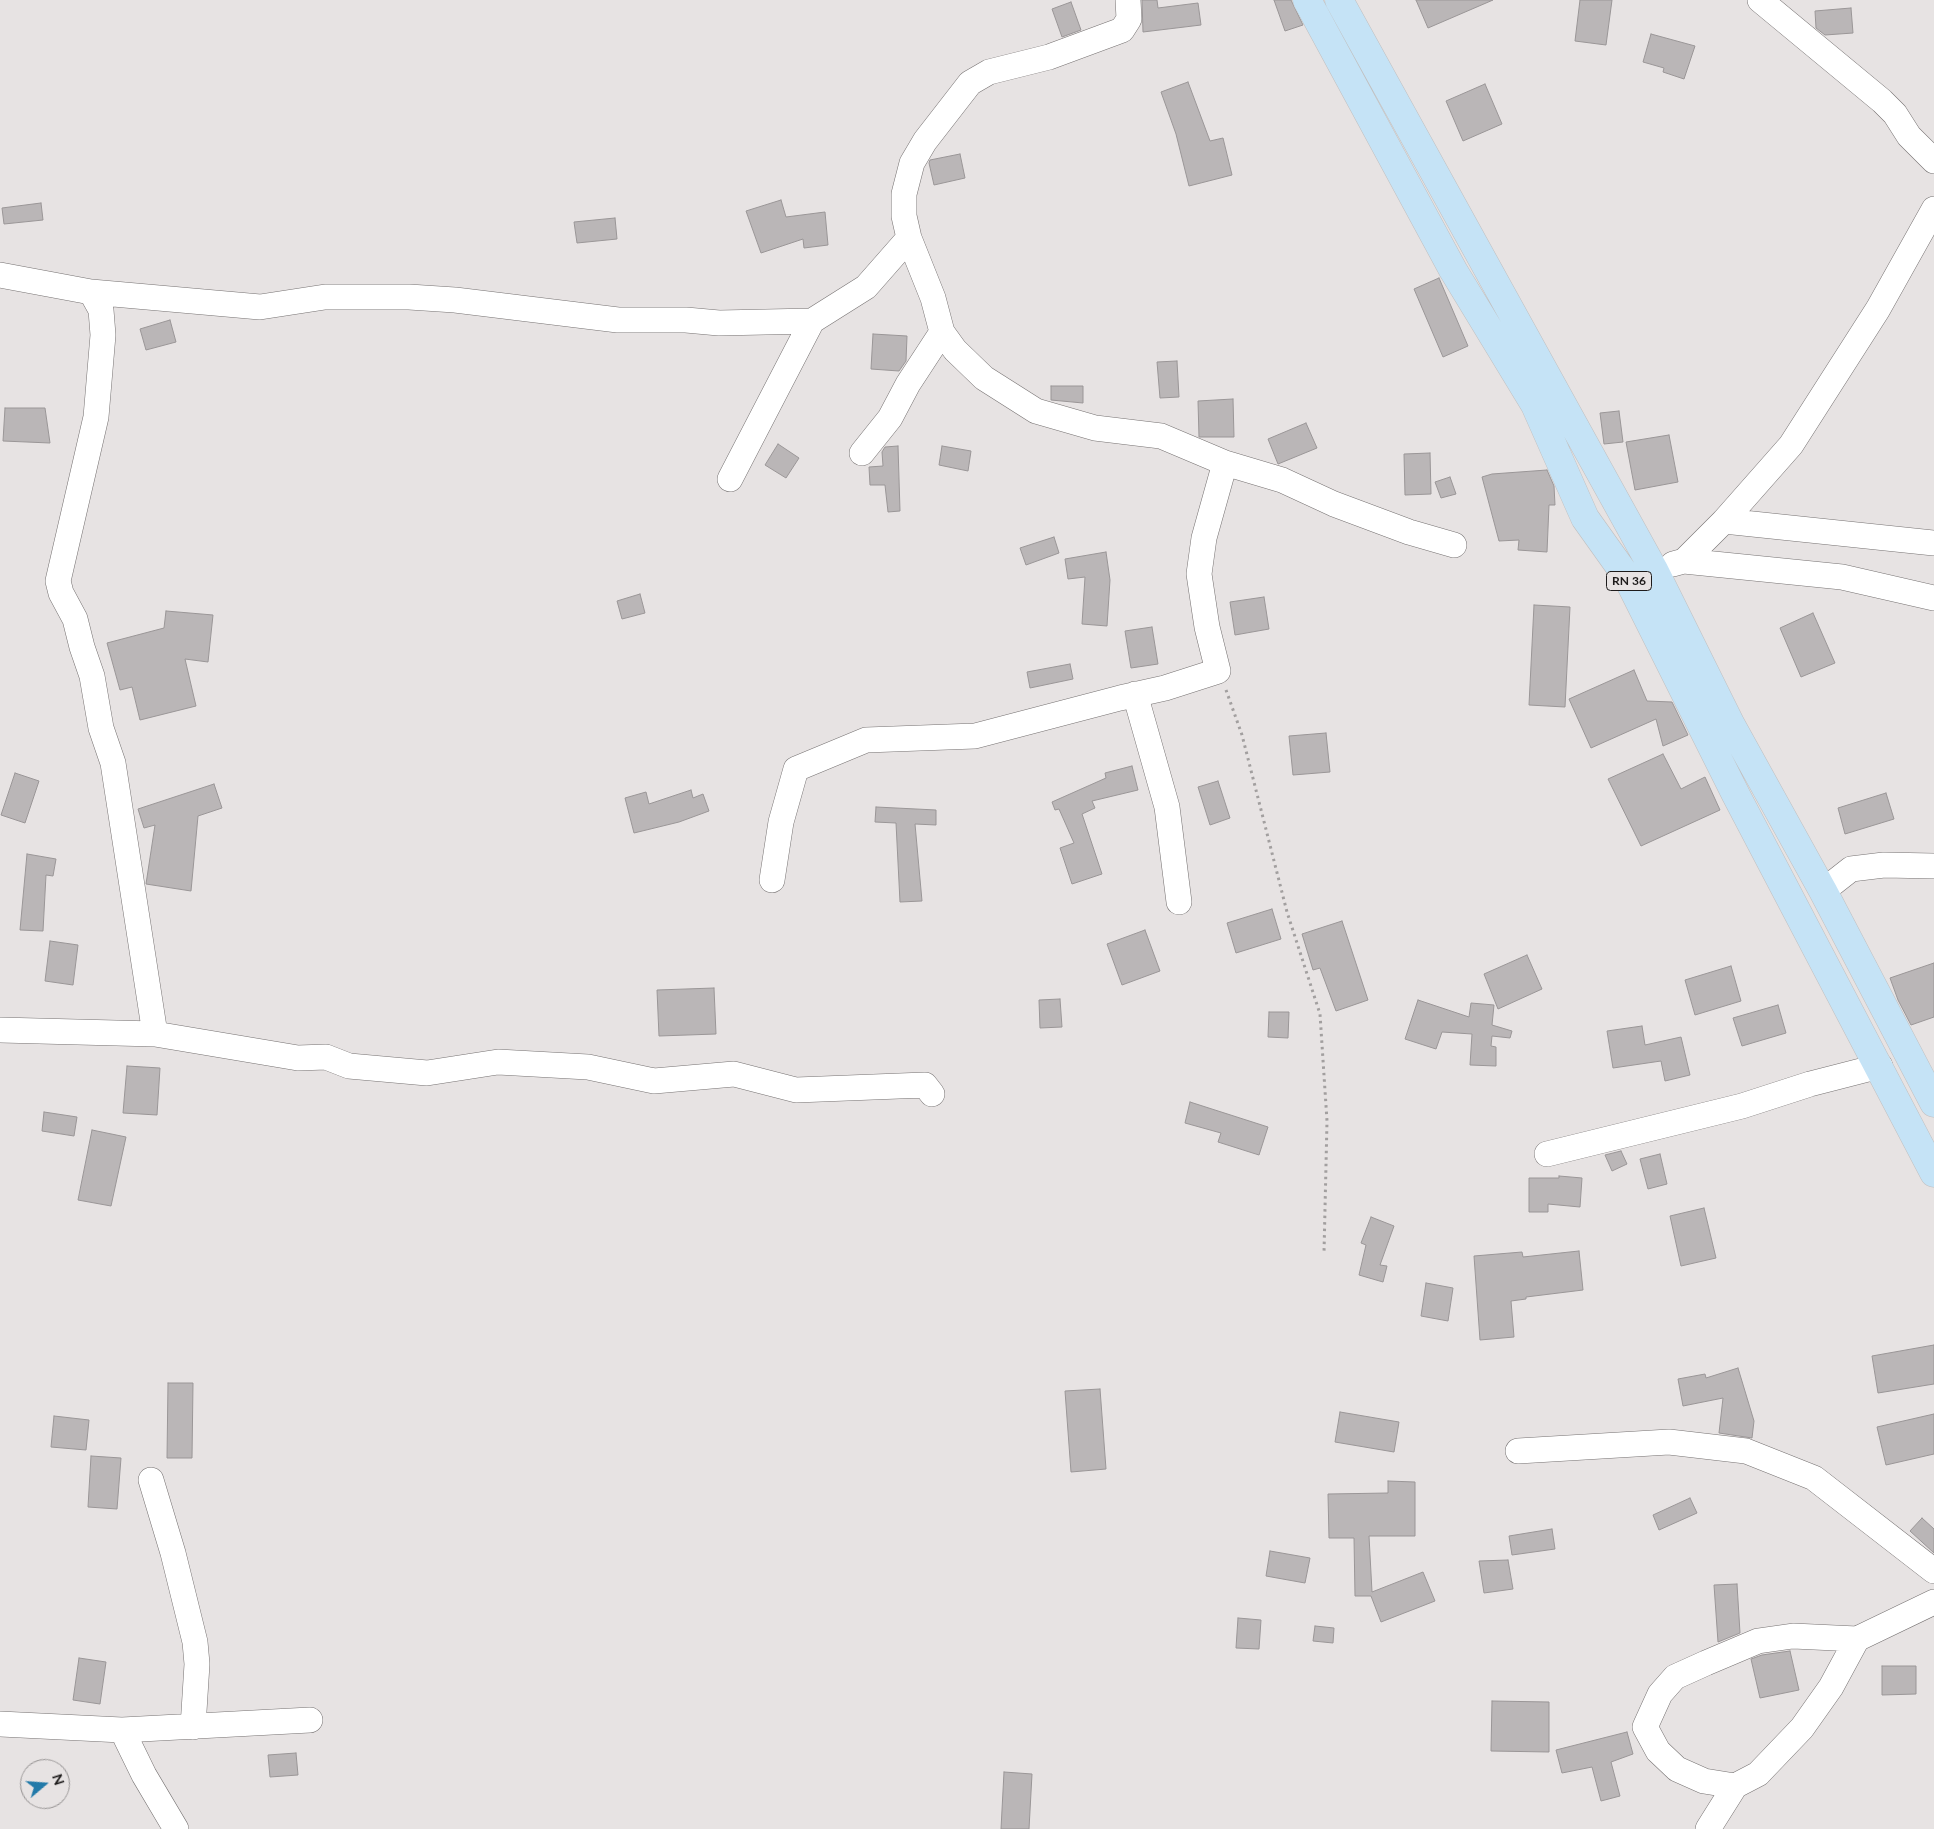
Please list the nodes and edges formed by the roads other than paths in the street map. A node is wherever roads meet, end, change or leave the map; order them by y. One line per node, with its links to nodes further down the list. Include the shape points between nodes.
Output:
1 (1128, 0): 7 (street, via 1129,19 1122,30 1049,57 989,72 970,82 912,163 904,194)
2 (1307, 0): 28 (main road, RN 36, via 1453,270 1535,405 1586,518 1627,577 1732,786)
3 (1339, 0): 19 (main road, RN 36)
4 (1760, 0): 5 (street, via 1882,101 1909,136)
5 (1934, 161)
6 (1934, 209): 15 (street, via 1878,309 1791,445)
7 (909, 238): 10 (street, via 866,287); 11 (street, via 933,298)
8 (0, 276): 9 (street)
9 (91, 292): 10 (street, via 260,307 324,297 408,297 618,320 686,320 719,324); 27 (street, via 101,310 103,335 96,418 58,581 75,619 92,676 101,728 113,763)
10 (812, 321): 14 (street)
11 (942, 332): 12 (street, via 890,418); 13 (street, via 955,350 984,378 1036,411 1095,428 1161,436)
12 (862, 453)
13 (1226, 463): 17 (street, via 1282,480 1334,504 1409,532); 21 (street, via 1204,538 1199,574 1218,671)
14 (730, 479)
15 (1724, 522): 16 (street); 18 (street)
16 (1934, 543)
17 (1454, 545)
18 (1684, 561): 19 (street); 20 (street, via 1842,577)
19 (1654, 570): 24 (main road, RN 36, via 1730,723)
20 (1934, 598)
21 (1136, 694): 23 (street, via 975,736 866,740 796,769 781,822); 25 (street, via 1167,806)
22 (1934, 866): 24 (street, via 1884,864 1851,869)
23 (772, 880)
24 (1823, 891): 30 (main road, RN 36)
25 (1179, 902)
26 (0, 1030): 27 (street)
27 (155, 1034): 29 (street, via 298,1058 326,1057 349,1066 417,1072 498,1062 588,1067 654,1081 734,1074 796,1090 925,1085)
28 (1880, 1066): 31 (street, via 1742,1106); 32 (main road, RN 36)
29 (932, 1094)
30 (1934, 1103)
31 (1547, 1154)
32 (1934, 1173)
33 (1518, 1451): 35 (street, via 1669,1442 1746,1452 1814,1478)
34 (151, 1480): 40 (street, via 195,1642 197,1664)
35 (1934, 1571)
36 (1934, 1602): 37 (street)
37 (1857, 1639): 42 (street, via 1831,1687 1802,1728 1758,1774); 42 (street, via 1792,1636 1758,1642 1675,1677 1660,1694 1645,1727 1658,1751 1677,1769 1704,1781)
38 (310, 1720): 40 (street)
39 (0, 1724): 41 (street)
40 (193, 1727): 41 (street)
41 (122, 1730): 43 (street)
42 (1735, 1786): 44 (street)
43 (176, 1829)
44 (1708, 1829)

